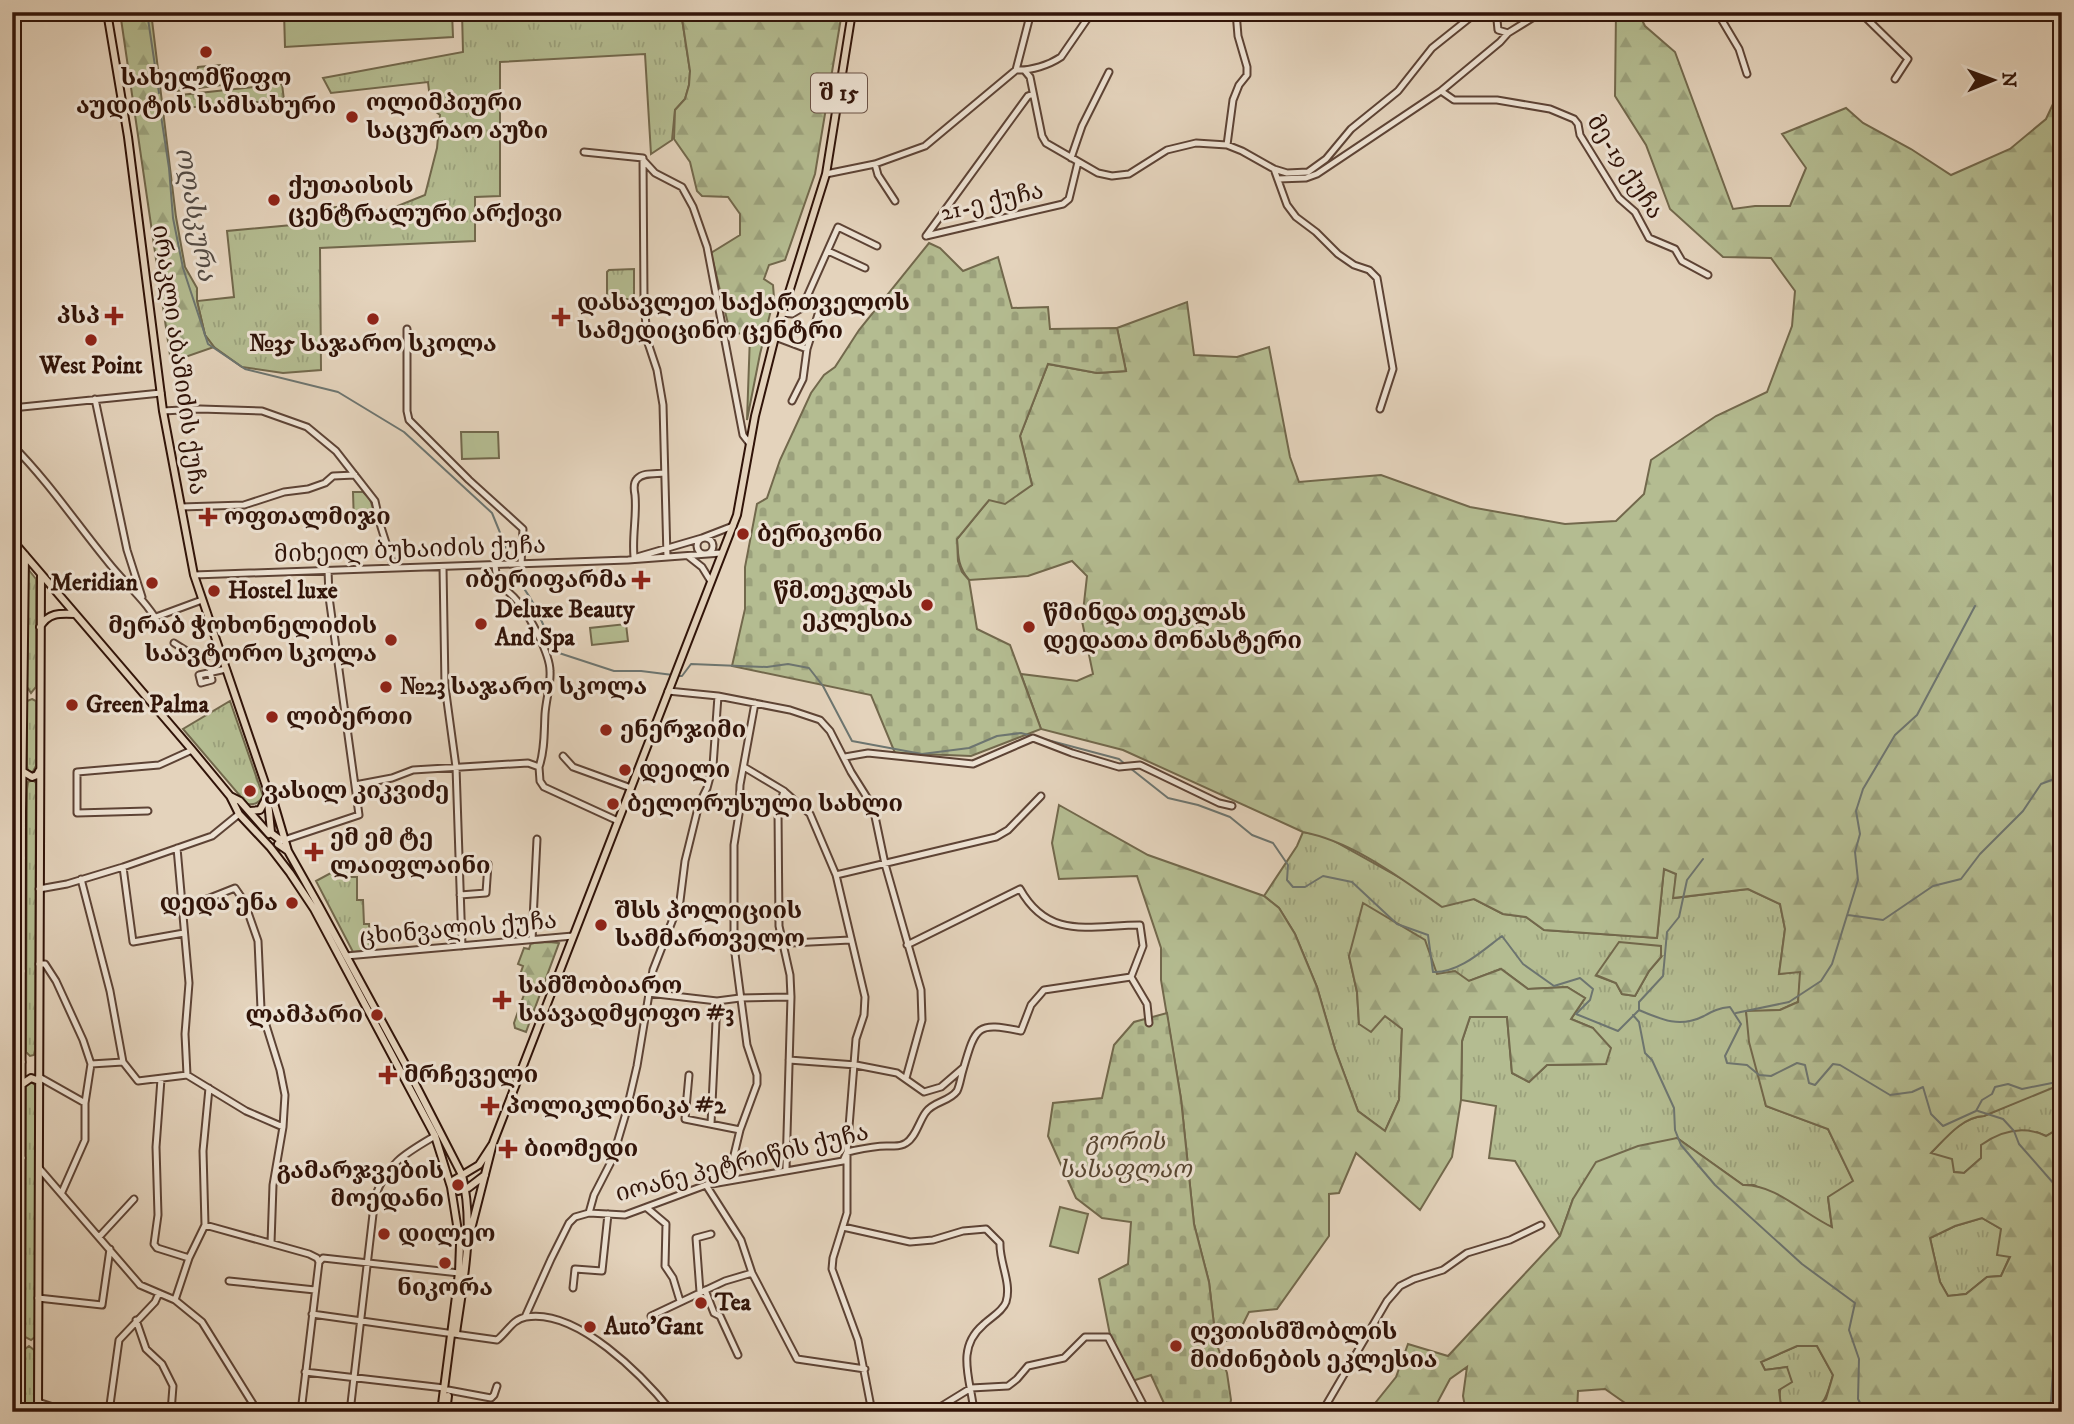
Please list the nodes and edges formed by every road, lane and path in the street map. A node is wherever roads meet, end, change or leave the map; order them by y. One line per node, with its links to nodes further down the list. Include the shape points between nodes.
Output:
1 (107, 12): 38 (main road, ირაკლი აბაშიძის ქუჩა)
2 (852, 12): 26 (main road, შ 15)
3 (1031, 12): 12 (street)
4 (1092, 12): 13 (street, via 1061,57)
5 (1237, 12): 19 (street, via 1247,75 1233,100)
6 (1477, 12): 25 (street, via 1432,48 1398,91 1351,129 1317,167 1298,174)
7 (1501, 12): 11 (street, via 1496,25)
8 (1542, 12): 11 (street)
9 (1717, 12): 15 (street, via 1739,49)
10 (1860, 12): 16 (street, via 1908,59)
11 (1508, 33): 17 (street)
12 (1016, 70): 13 (street); 24 (street, via 925,146)
13 (1025, 71): 18 (street)
14 (1110, 72): 22 (street)
15 (1747, 74)
16 (1895, 79)
17 (1441, 91): 27 (street, via 1317,174); 32 (street, მე-19 ქუჩა, via 1454,100 1497,100 1550,109 1574,119 1619,198 1636,212 1649,238 1675,249 1682,261)
18 (1033, 94): 22 (street, via 1042,136); 23 (street, 21-ე ქუჩა, via 926,236 1063,204 1069,199)
19 (1227, 145): 23 (street, via 1180,145 1124,176 1098,173); 25 (street)
20 (584, 152): 21 (street)
21 (643, 158): 45 (street, via 655,173 682,187 693,207 707,247 743,435); 46 (street, via 644,299 647,340 663,405)
22 (1071, 158): 23 (street)
23 (1078, 162)
24 (876, 164): 26 (street); 28 (street)
25 (1274, 169): 27 (street)
26 (826, 174): 34 (main road, შ 15)
27 (1278, 179): 42 (street, via 1296,217 1338,254 1377,278 1393,357)
28 (895, 201)
29 (877, 246): 30 (street, via 838,227)
30 (828, 251): 31 (street); 33 (street)
31 (865, 268)
32 (1708, 275)
33 (805, 303): 34 (street, via 797,312); 37 (street, via 820,308)
34 (782, 313): 36 (main road, შ 15)
35 (407, 330): 60 (street, via 409,420 523,529)
36 (775, 337): 37 (street); 45 (main road, შ 15)
37 (807, 349): 40 (street, via 803,379)
38 (161, 393): 39 (street); 43 (main road, ირაკლი აბაშიძის ქუჩა)
39 (95, 399): 41 (street); 68 (street, via 127,550)
40 (792, 401)
41 (12, 408)
42 (1380, 410)
43 (163, 411): 47 (street, via 262,411 307,427); 48 (main road, ირაკლი აბაშიძის ქუჩა)
44 (12, 445): 68 (street)
45 (751, 445): 49 (main road, შ 15)
46 (664, 473): 53 (street); 59 (street, via 645,474 634,483 637,510)
47 (355, 475): 48 (street, via 333,476 313,488 244,505); 63 (street, via 375,501)
48 (181, 507): 66 (main road, ირაკლი აბაშიძის ქუჩა)
49 (733, 526): 50 (street, მიხეილ ბუხაიძის ქუჩა); 54 (main road)
50 (702, 538): 52 (street); 53 (street, მიხეილ ბუხაიძის ქუჩა); 56 (street, via 697,549)
51 (12, 540): 55 (main road)
52 (712, 541): 54 (street); 56 (street, via 711,551)
53 (665, 549): 58 (street); 59 (street, მიხეილ ბუხაიძის ქუჩა)
54 (723, 550): 56 (street, მიხეილ ბუხაიძის ქუჩა); 67 (main road)
55 (25, 555): 65 (main road); 79 (main road)
56 (705, 555): 57 (street, მიხეილ ბუხაიძის ქუჩა)
57 (688, 556): 58 (street, მიხეილ ბუხაიძის ქუჩა); 67 (street)
58 (667, 557): 59 (street, მიხეილ ბუხაიძის ქუჩა)
59 (631, 559): 60 (street, მიხეილ ბუხაიძის ქუჩა)
60 (519, 564): 61 (street, მიხეილ ბუხაიძის ქუჩა)
61 (495, 565): 62 (street, მიხეილ ბუხაიძის ქუჩა); 88 (street, via 500,587 520,604 547,656 550,670)
62 (443, 567): 63 (street, მიხეილ ბუხაიძის ქუჩა); 87 (street, via 444,686)
63 (394, 568): 64 (street, მიხეილ ბუხაიძის ქუჩა)
64 (328, 570): 66 (street, მიხეილ ბუხაიძის ქუჩა); 93 (street)
65 (41, 574): 70 (main road); 72 (main road)
66 (194, 575): 69 (main road, ირაკლი აბაშიძის ქუჩა)
67 (710, 580): 80 (main road)
68 (142, 598): 71 (street)
69 (202, 600): 71 (street); 75 (main road, ირაკლი აბაშიძის ქუჩა)
70 (75, 614): 72 (main road, via 50,616); 84 (main road)
71 (156, 617): 73 (street)
72 (39, 629): 81 (main road)
73 (162, 629)
74 (174, 643): 75 (street, via 198,658)
75 (220, 652): 76 (main road, ირაკლი აბაშიძის ქუჩა)
76 (226, 669): 77 (street); 94 (main road, ირაკლი აბაშიძის ქუჩა)
77 (210, 673)
78 (12, 691): 79 (street)
79 (23, 691): 81 (main road); 91 (main road)
80 (668, 691): 82 (street); 95 (main road)
81 (39, 695): 90 (main road)
82 (718, 696): 83 (street); 133 (street, via 713,766 685,861 680,901)
83 (755, 703): 86 (street, via 820,720); 89 (street)
84 (192, 750): 98 (main road); 101 (street, via 159,765 77,772 77,813)
85 (563, 756): 95 (street, via 573,767)
86 (845, 757): 100 (street, via 869,753 973,764 1033,738 1119,767 1140,765); 113 (street, via 873,807)
87 (456, 767): 88 (street, via 501,763); 93 (street, via 413,770); 118 (street)
88 (539, 767): 104 (street, via 544,787)
89 (744, 767): 96 (street); 127 (street, via 734,845)
90 (40, 770): 91 (main road, via 32,777); 117 (main road)
91 (22, 771): 92 (street); 111 (main road)
92 (12, 775)
93 (355, 785): 107 (street, via 359,815)
94 (266, 786): 97 (main road, ირაკლი აბაშიძის ქუჩა); 107 (main road, ირაკლი აბაშიძის ქუჩა, via 280,826)
95 (631, 788): 104 (main road)
96 (784, 791): 115 (street, via 810,814); 124 (street, via 778,810)
97 (267, 795): 102 (main road, via 260,810); 105 (main road, ირაკლი აბაშიძის ქუჩა)
98 (230, 796): 102 (main road); 103 (main road)
99 (1041, 796): 113 (street, via 996,837)
100 (1232, 806)
101 (148, 811)
102 (250, 811): 105 (main road)
103 (239, 814): 108 (main road); 109 (street, via 212,836)
104 (618, 821): 121 (main road)
105 (270, 834): 107 (main road); 108 (main road, via 265,839)
106 (537, 839): 122 (street)
107 (280, 841): 108 (main road); 128 (main road)
108 (268, 846): 157 (main road, via 314,909)
109 (177, 848): 114 (street); 119 (street)
110 (12, 857): 111 (street)
111 (22, 858): 131 (main road, via 18,908)
112 (488, 864): 118 (street, via 486,893)
113 (885, 864): 115 (street); 125 (street)
114 (123, 867): 116 (street); 120 (street, via 133,942)
115 (836, 875): 123 (street)
116 (81, 879): 117 (street); 142 (street)
117 (39, 889): 129 (main road)
118 (460, 895): 126 (street)
119 (182, 909): 120 (street); 155 (street, via 235,888 244,901 258,941 261,1009 285,1095)
120 (184, 933): 147 (street, via 189,984)
121 (573, 936): 122 (street, ცხინვალის ქუჩა); 158 (main road)
122 (532, 940): 126 (street, ცხინვალის ქუჩა)
123 (850, 940): 124 (street); 144 (street, via 865,998)
124 (782, 944): 127 (street); 134 (street)
125 (907, 944): 132 (street, via 1020,889 1035,912 1056,924 1073,928 1140,925 1143,946); 148 (street, via 923,1006)
126 (462, 946): 128 (street, ცხინვალის ქუჩა)
127 (734, 947): 135 (street)
128 (346, 956): 167 (main road)
129 (39, 964): 138 (main road); 143 (street, via 45,964 56,981)
130 (12, 971): 131 (street)
131 (22, 971): 139 (main road)
132 (1131, 976): 137 (street, via 1147,1004); 145 (street, იოანე პეტრიწის ქუჩა, via 1044,990 1031,1004 1021,1031 992,1025 977,1032)
133 (648, 992): 136 (street); 175 (street, via 626,1113)
134 (791, 997): 135 (street); 141 (street)
135 (740, 998): 136 (street); 156 (street, via 757,1074)
136 (717, 1001): 154 (street)
137 (1149, 1023)
138 (39, 1056): 139 (main road); 149 (main road)
139 (22, 1059): 140 (street); 151 (main road)
140 (12, 1060)
141 (789, 1060): 144 (street); 165 (street)
142 (123, 1062): 143 (street); 150 (street, via 140,1082)
143 (91, 1064): 153 (street)
144 (856, 1065): 148 (street); 160 (street)
145 (963, 1067): 148 (street, via 929,1092); 160 (street, იოანე პეტრიწის ქუჩა, via 957,1090 925,1112 909,1142)
146 (689, 1074): 154 (street, via 685,1119)
147 (187, 1075): 150 (street); 152 (street)
148 (906, 1078)
149 (39, 1079): 151 (main road); 153 (street); 164 (main road)
150 (161, 1079): 187 (street, via 154,1244)
151 (22, 1084): 161 (main road)
152 (209, 1088): 155 (street); 177 (street, via 203,1151)
153 (85, 1103): 172 (street, via 85,1140)
154 (711, 1124): 156 (street)
155 (283, 1127): 184 (street, via 273,1185)
156 (740, 1130): 168 (street)
157 (435, 1136): 170 (main road); 189 (street, via 397,1160 379,1186)
158 (494, 1143): 166 (main road); 167 (main road, via 479,1164)
159 (12, 1152): 161 (street)
160 (847, 1152): 162 (street, იოანე პეტრიწის ქუჩა); 163 (street)
161 (22, 1158): 182 (main road)
162 (843, 1161): 163 (street); 165 (street, იოანე პეტრიწის ქუჩა)
163 (847, 1167): 179 (street)
164 (39, 1168): 172 (street); 197 (main road)
165 (786, 1169): 168 (street, იოანე პეტრიწის ქუჩა)
166 (486, 1174): 171 (main road); 185 (main road)
167 (462, 1176): 170 (main road); 171 (main road)
168 (728, 1180): 169 (street, იოანე პეტრიწის ქუჩა)
169 (706, 1185): 174 (street, იოანე პეტრიწის ქუჩა); 191 (street, via 741,1240)
170 (451, 1187): 171 (main road); 190 (main road, via 460,1244)
171 (464, 1189): 185 (main road)
172 (62, 1192): 183 (street)
173 (134, 1199): 183 (street)
174 (647, 1208): 176 (street, იოანე პეტრიწის ქუჩა, via 625,1215); 200 (street, via 666,1224 665,1266)
175 (589, 1213): 176 (street, იოანე პეტრიწის ქუჩა); 204 (street, იოანე პეტრიწის ქუჩა, via 569,1223)
176 (608, 1214): 193 (street, via 602,1271 575,1269)
177 (205, 1225): 184 (street); 187 (street)
178 (1541, 1225): 234 (street, via 1467,1253 1443,1270 1400,1286)
179 (843, 1227): 211 (street, via 832,1269); 215 (street, via 910,1242 986,1229 1000,1243 1008,1290 1005,1305 967,1345)
180 (711, 1234): 195 (street, via 696,1238)
181 (12, 1236): 182 (street)
182 (21, 1236): 199 (main road)
183 (99, 1237): 186 (street)
184 (271, 1243): 188 (street, via 309,1254)
185 (466, 1248): 207 (main road)
186 (110, 1249): 196 (street, via 141,1285); 197 (street, via 103,1305)
187 (189, 1258): 198 (street)
188 (319, 1262): 189 (street, via 323,1258); 194 (street)
189 (369, 1263): 190 (street); 206 (street)
190 (459, 1273): 207 (main road)
191 (752, 1273): 195 (street); 211 (street, via 797,1359)
192 (229, 1282): 194 (street)
193 (573, 1287)
194 (315, 1290): 202 (street)
195 (702, 1291): 200 (street); 210 (street)
196 (159, 1293): 198 (street); 205 (street)
197 (38, 1298): 208 (main road)
198 (175, 1300): 225 (street, via 202,1322)
199 (21, 1301): 201 (street); 209 (main road)
200 (680, 1301): 203 (street)
201 (12, 1302)
202 (312, 1314): 206 (street, იოანე პეტრიწის ქუჩა); 212 (street)
203 (651, 1315)
204 (525, 1317): 207 (street, იოანე პეტრიწის ქუჩა, via 514,1321 497,1340); 229 (street, via 559,1320 595,1339 632,1368)
205 (136, 1320): 223 (street, via 118,1340); 224 (street, via 146,1349 162,1364 173,1385)
206 (362, 1321): 207 (street, იოანე პეტრიწის ქუჩა); 213 (street)
207 (454, 1334): 216 (main road)
208 (38, 1345): 209 (main road, via 25,1343); 219 (main road)
209 (21, 1349): 218 (main road)
210 (738, 1355)
211 (865, 1369): 230 (street)
212 (305, 1372): 213 (street); 226 (street)
213 (355, 1378): 216 (street); 227 (street)
214 (497, 1386): 216 (street, via 492,1398)
215 (971, 1388): 231 (street); 232 (street); 233 (street, via 1008,1386 1028,1366 1064,1358 1085,1337 1108,1337)
216 (446, 1389): 228 (main road)
217 (12, 1395): 218 (street)
218 (21, 1396): 220 (main road)
219 (38, 1402): 221 (main road); 222 (street)
220 (20, 1412)
221 (38, 1412)
222 (68, 1412)
223 (109, 1412)
224 (171, 1412)
225 (258, 1412)
226 (300, 1412)
227 (350, 1412)
228 (443, 1412)
229 (673, 1412)
230 (872, 1412)
231 (932, 1412)
232 (974, 1412)
233 (1147, 1412)
234 (1322, 1412)

